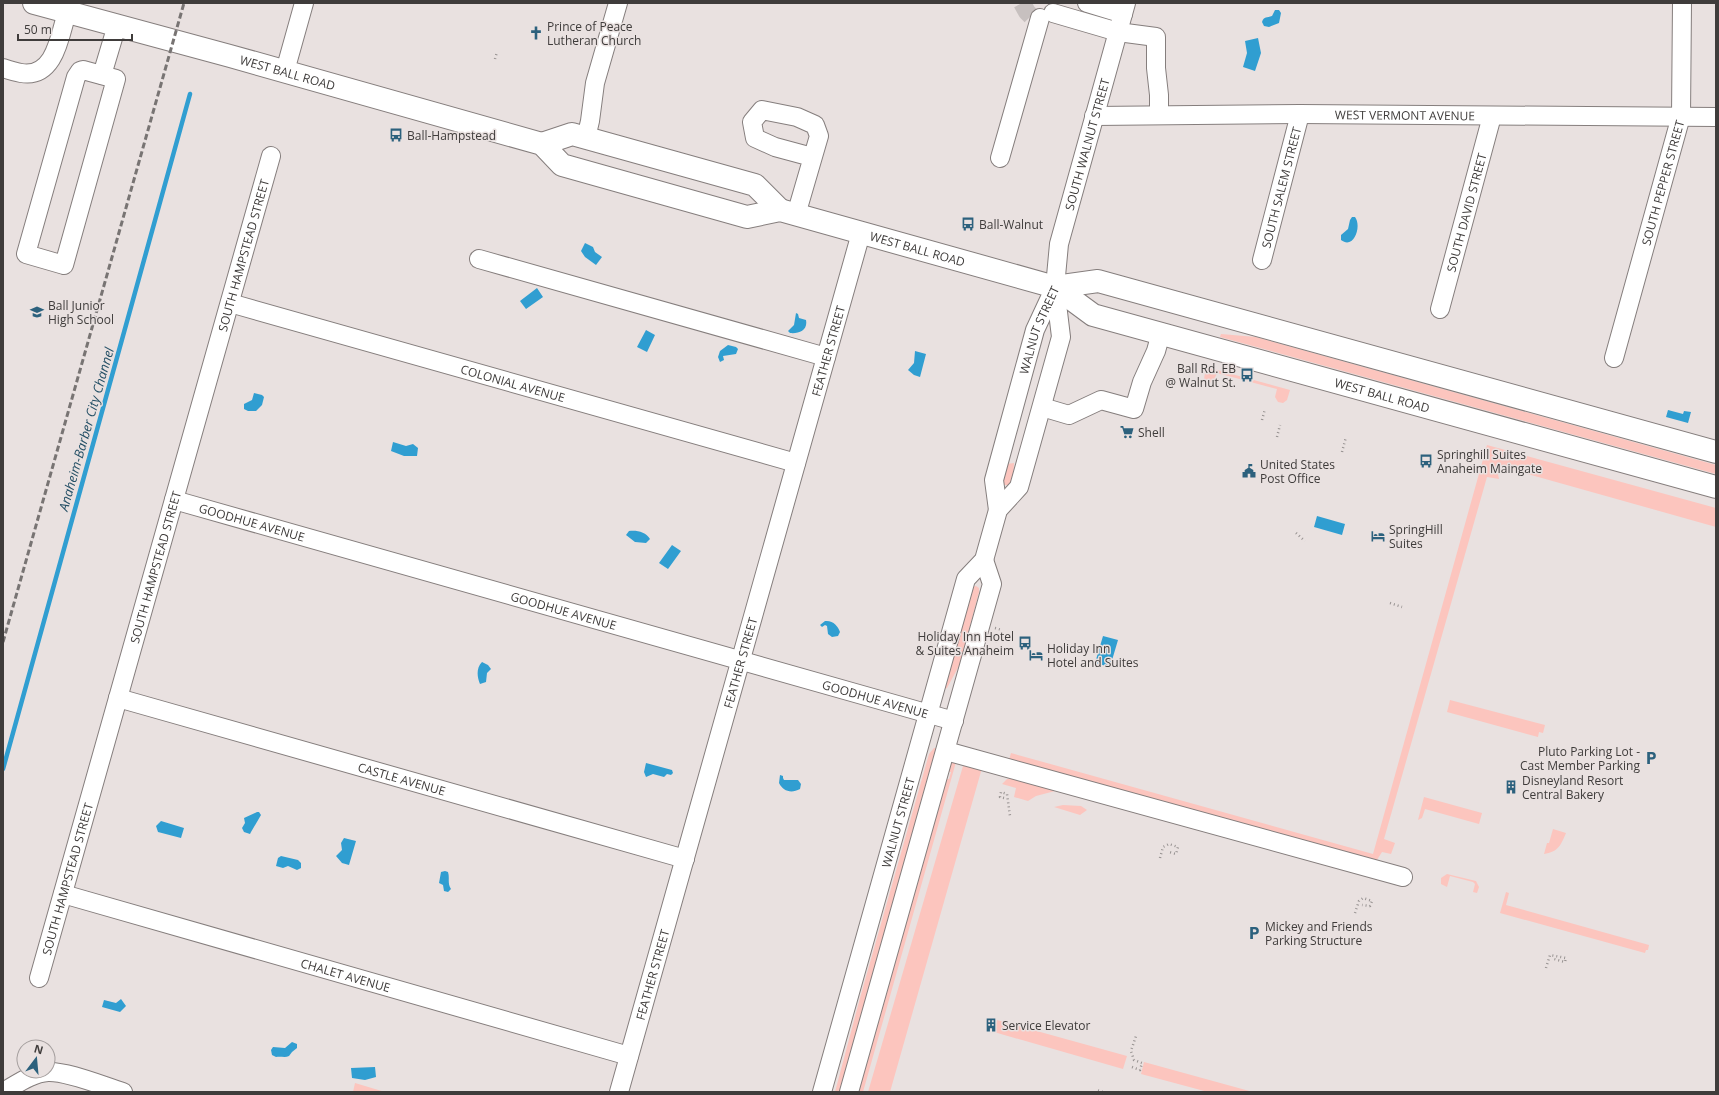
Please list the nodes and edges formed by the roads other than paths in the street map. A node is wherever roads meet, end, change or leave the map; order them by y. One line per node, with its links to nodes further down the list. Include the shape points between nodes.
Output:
1 (34, 3): 6 (main road, WEST BALL ROAD)
2 (304, 3): 12 (street)
3 (618, 3): 20 (street, via 595,83)
4 (1087, 3): 7 (street)
5 (1682, 3): 18 (street, SOUTH PEPPER STREET)
6 (60, 8): 9 (main road, WEST BALL ROAD); 11 (street, via 54,56 45,68 22,73)
7 (1125, 8): 10 (street, SOUTH WALNUT STREET)
8 (1046, 13): 10 (street); 24 (street)
9 (117, 25): 12 (main road, WEST BALL ROAD); 13 (street)
10 (1118, 32): 15 (street, via 1156,37); 16 (street, SOUTH WALNUT STREET)
11 (3, 68)
12 (285, 71): 21 (main road, WEST BALL ROAD)
13 (102, 75): 13 (street, via 83,70 76,77 26,254 64,265 116,79)
14 (1300, 114): 15 (street, WEST VERMONT AVENUE); 17 (street, WEST VERMONT AVENUE); 28 (street, SOUTH SALEM STREET)
15 (1159, 115): 16 (street, WEST VERMONT AVENUE)
16 (1094, 116): 29 (street, SOUTH WALNUT STREET, via 1059,244)
17 (1492, 116): 18 (street, WEST VERMONT AVENUE); 31 (street, SOUTH DAVID STREET)
18 (1681, 116): 19 (street, WEST VERMONT AVENUE); 34 (street, SOUTH PEPPER STREET)
19 (1716, 117)
20 (586, 138): 21 (main road, WEST BALL ROAD, via 572,134); 25 (main road, WEST BALL ROAD, via 755,185)
21 (542, 144): 25 (main road, WEST BALL ROAD, via 562,165 739,215 747,217)
22 (271, 156): 30 (street, SOUTH HAMPSTEAD STREET)
23 (812, 157): 25 (street)
24 (1000, 158)
25 (788, 212): 26 (main road, WEST BALL ROAD)
26 (861, 233): 29 (main road, WEST BALL ROAD); 33 (street, FEATHER STREET)
27 (478, 259): 33 (street)
28 (1262, 260)
29 (1055, 287): 32 (main road, WEST BALL ROAD, via 1093,315); 35 (street, WALNUT STREET, via 1061,337); 36 (main road, WEST BALL ROAD, via 1098,281); 40 (street, WALNUT STREET, via 1035,330 994,480)
30 (230, 303): 37 (street, COLONIAL AVENUE); 39 (street, SOUTH HAMPSTEAD STREET)
31 (1440, 309)
32 (1161, 333): 35 (street, via 1134,409 1101,400 1069,415); 38 (main road, WEST BALL ROAD)
33 (826, 357): 37 (street, FEATHER STREET)
34 (1614, 358)
35 (1042, 407): 40 (street, WALNUT STREET, via 1019,487)
36 (1716, 452)
37 (796, 462): 42 (street, FEATHER STREET)
38 (1716, 487)
39 (174, 500): 42 (street, GOODHUE AVENUE); 43 (street, SOUTH HAMPSTEAD STREET)
40 (998, 510): 41 (street, WALNUT STREET)
41 (984, 560): 44 (street, WALNUT STREET, via 966,579); 45 (street, via 992,584)
42 (741, 660): 44 (street, GOODHUE AVENUE); 47 (street, FEATHER STREET)
43 (118, 698): 47 (street, CASTLE AVENUE); 49 (street, SOUTH HAMPSTEAD STREET)
44 (928, 714): 45 (street, GOODHUE AVENUE); 55 (street, WALNUT STREET)
45 (954, 720): 46 (street)
46 (946, 751): 48 (street); 56 (street)
47 (685, 859): 51 (street, FEATHER STREET)
48 (1403, 877)
49 (63, 894): 50 (street, SOUTH HAMPSTEAD STREET); 51 (street, CHALET AVENUE)
50 (39, 978)
51 (629, 1056): 54 (street, FEATHER STREET)
52 (3, 1092): 53 (street, via 34,1075 56,1072)
53 (123, 1092)
54 (619, 1092)
55 (822, 1092)
56 (849, 1092)

